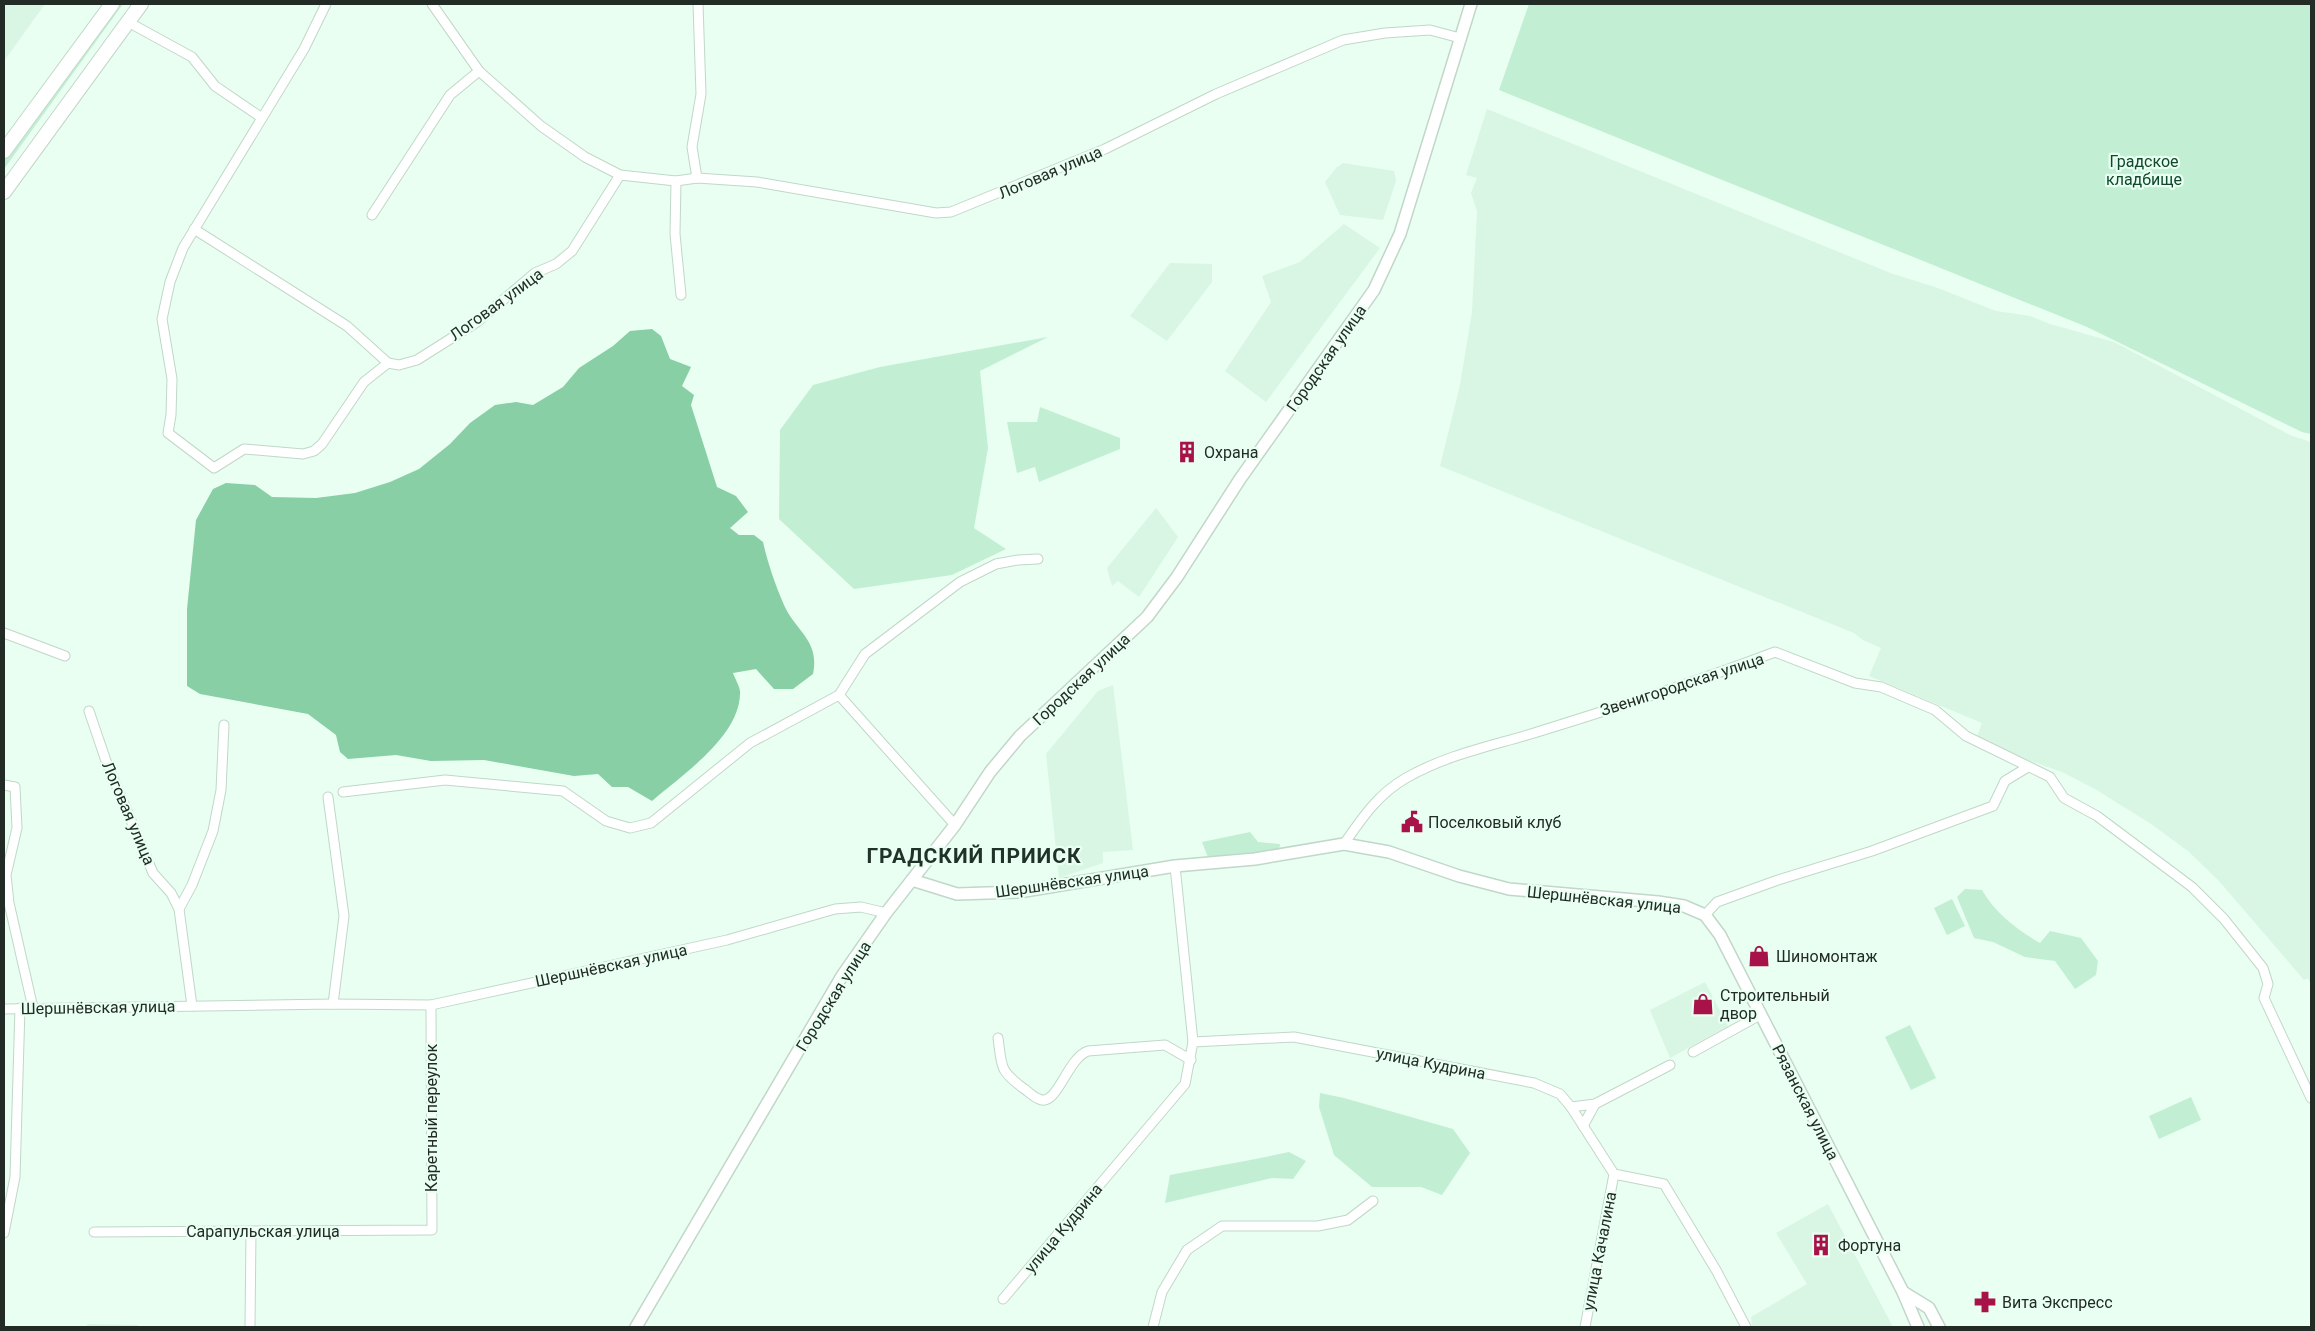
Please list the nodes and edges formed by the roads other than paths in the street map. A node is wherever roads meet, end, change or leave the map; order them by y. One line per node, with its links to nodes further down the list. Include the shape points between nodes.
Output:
1 (112, 4): 11 (main road)
2 (141, 4): 7 (main road)
3 (326, 4): 10 (street, via 304,49)
4 (432, 4): 9 (street, Логовая улица)
5 (698, 4): 13 (street, via 701,94 692,147)
6 (1471, 4): 8 (street, Городская улица)
7 (128, 22): 10 (street, via 192,57 215,86); 15 (main road)
8 (1460, 38): 13 (street, Логовая улица, via 1430,30 1342,40 1216,94 1105,149 951,212 936,213 757,182); 30 (street, Городская улица, via 1400,234 1374,290 1147,617 1020,736 990,772)
9 (479, 71): 12 (street, Логовая улица, via 541,126 584,157); 16 (street, via 450,95)
10 (262, 118): 17 (street)
11 (4, 151)
12 (620, 175): 14 (street, Логовая улица); 19 (street, Логовая улица, via 572,251 556,264 535,273 476,322 417,360 399,365)
13 (696, 178): 14 (street, Логовая улица)
14 (676, 181): 18 (street, via 675,234)
15 (4, 192)
16 (372, 215)
17 (194, 228): 19 (street, via 347,326); 19 (street, via 170,282 162,319 172,379 168,433 214,468 244,448 303,454 314,451 364,382)
18 (682, 295)
19 (388, 363)
20 (1038, 560): 23 (street, via 996,564 960,582 865,654)
21 (4, 633): 22 (street)
22 (65, 656)
23 (839, 695): 28 (street, via 750,743 651,823 630,828 606,821 563,791 445,780); 30 (street)
24 (89, 711): 34 (street, Логовая улица, via 153,873 171,893)
25 (224, 725): 34 (street, via 221,790 213,832)
26 (2028, 767): 31 (street, Звенигородская улица, via 1966,736 1935,710 1881,687 1855,683 1775,652 1718,674 1456,754 1406,778 1382,794); 36 (street, via 2005,780 1992,806 1872,851 1716,902); 49 (street, Звенигородская улица, via 2050,777 2064,798 2097,816 2192,887 2224,919 2263,968 2268,984 2264,998)
27 (4, 785): 41 (street, via 15,787 17,828 6,875)
28 (343, 792)
29 (328, 797): 37 (street, via 344,916)
30 (955, 825): 33 (street, Городская улица)
31 (1344, 844): 32 (street, Шершнёвская улица, via 1255,859); 36 (street, Шершнёвская улица, via 1389,852 1509,889 1658,902 1684,906)
32 (1175, 866): 33 (street, Шершнёвская улица, via 1019,892 969,895 941,891); 45 (street)
33 (912, 880): 35 (street, Городская улица)
34 (179, 909): 39 (street, Шершнёвская улица)
35 (886, 913): 38 (street, Шершнёвская улица, via 861,908 835,908 727,940); 62 (street, Городская улица, via 842,976)
36 (1705, 915): 43 (street, Рязанская улица, via 1720,935)
37 (333, 1004): 38 (street, Шершнёвская улица); 39 (street, Шершнёвская улица)
38 (431, 1005): 55 (street, Каретный переулок)
39 (192, 1006): 41 (street, Шершнёвская улица)
40 (20, 1008): 41 (street, Шершнёвская улица); 42 (street, Шершнёвская улица); 58 (street, via 16,1177)
41 (33, 1008)
42 (4, 1009)
43 (1760, 1015): 46 (street); 59 (street, Рязанская улица)
44 (998, 1038): 47 (street, via 1006,1075 1040,1100 1054,1096 1074,1060 1088,1051 1165,1046)
45 (1193, 1042): 47 (street, улица Кудрина); 51 (street, улица Кудрина, via 1294,1037 1534,1082 1560,1094)
46 (1693, 1052)
47 (1191, 1060): 60 (street, улица Кудрина, via 1185,1084)
48 (1670, 1065): 50 (street)
49 (2311, 1098)
50 (1595, 1104): 51 (street); 52 (street)
51 (1571, 1107): 52 (street)
52 (1583, 1126): 53 (street)
53 (1614, 1174): 64 (street, улица Качалина); 65 (street, via 1664,1184)
54 (1373, 1201): 63 (street, via 1348,1220 1318,1226 1222,1226 1187,1250 1162,1292)
55 (432, 1230): 56 (street, Сарапульская улица)
56 (251, 1231): 57 (street, Сарапульская улица); 61 (street)
57 (94, 1232)
58 (4, 1233)
59 (1903, 1292): 66 (street, Рязанская улица); 67 (street, via 1929,1308)
60 (1004, 1299)
61 (250, 1327)
62 (636, 1327)
63 (1153, 1327)
64 (1585, 1327)
65 (1746, 1327)
66 (1918, 1327)
67 (1938, 1327)

